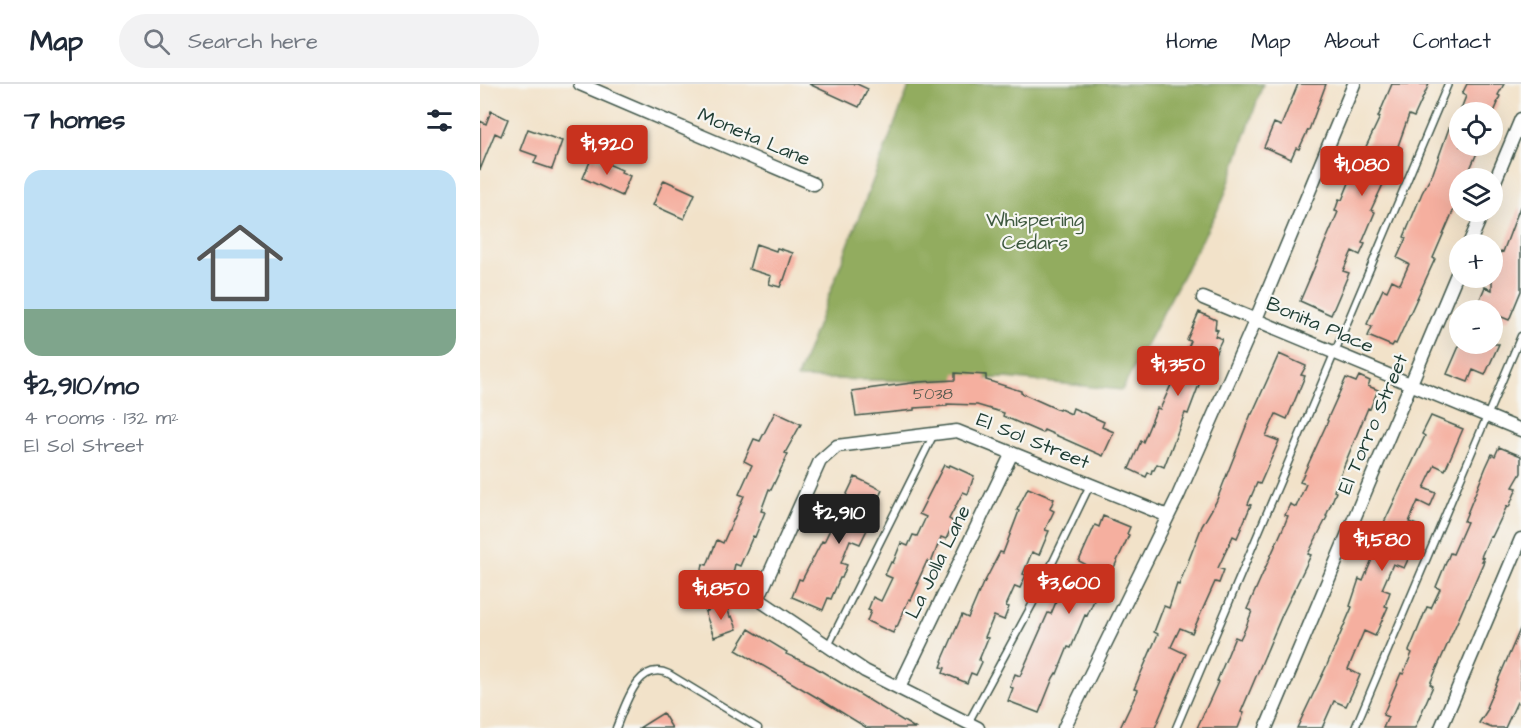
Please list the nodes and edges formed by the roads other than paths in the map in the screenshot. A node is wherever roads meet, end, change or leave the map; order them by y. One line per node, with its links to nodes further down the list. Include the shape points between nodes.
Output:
1 (580, 84): 6 (street, Moneta Lane)
2 (1354, 84): 9 (street)
3 (1448, 84): 11 (lane)
4 (1521, 119): 5 (street)
5 (1500, 168)
6 (814, 184)
7 (1451, 288): 12 (street, El Torro Street)
8 (1203, 298): 9 (street, Bonita Place)
9 (1256, 319): 11 (street, Bonita Place); 18 (street)
10 (1521, 336): 13 (lane)
11 (1334, 352): 12 (street, Bonita Place); 26 (lane)
12 (1411, 384): 13 (street, Bonita Place); 27 (street, El Torro Street)
13 (1487, 416): 14 (street, Bonita Place); 28 (lane)
14 (1521, 430)
15 (934, 434): 16 (street, El Sol Street, via 957,431); 20 (lane); 20 (street, El Sol Street, via 837,446 820,461 758,599)
16 (1012, 453): 17 (street, El Sol Street); 21 (street, La Jolla Lane)
17 (1090, 485): 18 (street, El Sol Street); 22 (lane)
18 (1168, 516): 25 (street)
19 (1521, 539): 29 (street)
20 (828, 646): 21 (street)
21 (898, 688): 22 (street)
22 (973, 726)
23 (616, 728): 24 (lane, via 639,680 660,670)
24 (758, 728)
25 (1064, 728)
26 (1176, 728)
27 (1266, 728)
28 (1355, 728)
29 (1441, 728)

